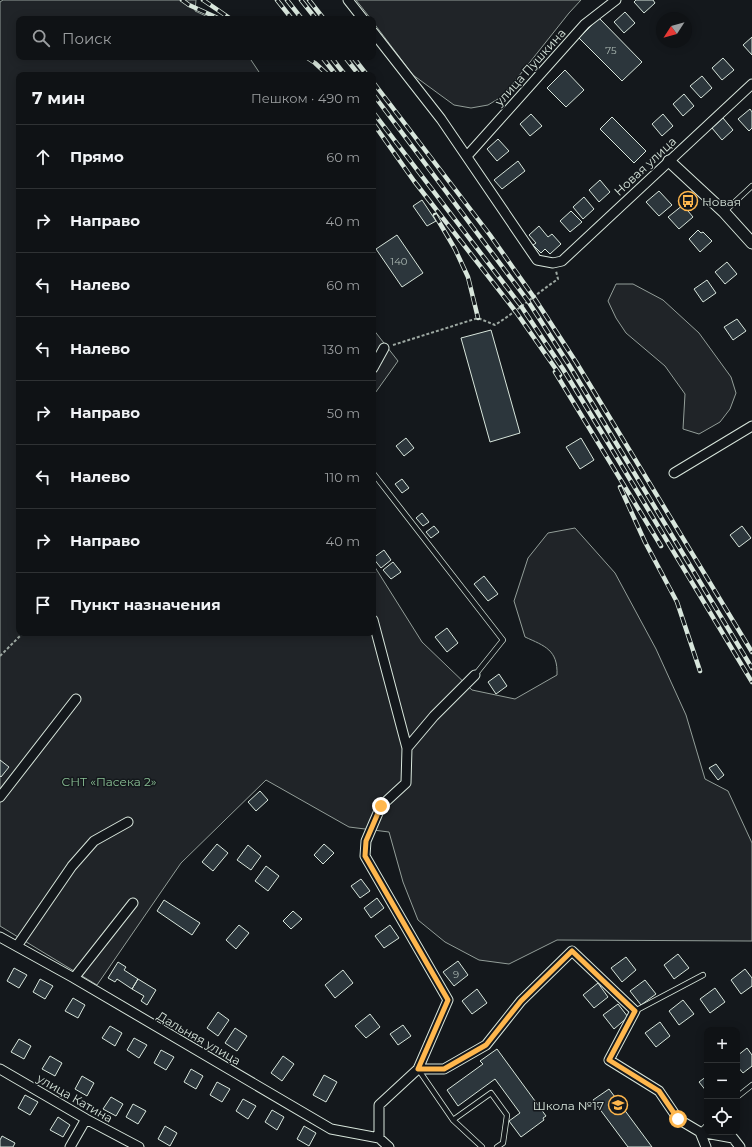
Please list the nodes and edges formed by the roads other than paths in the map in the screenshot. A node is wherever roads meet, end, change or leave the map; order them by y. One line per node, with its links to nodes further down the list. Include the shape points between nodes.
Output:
1 (348, 0): 3 (street)
2 (616, 0): 6 (street, улица Пушкина, via 585,24)
3 (361, 16)
4 (376, 36): 6 (street)
5 (752, 84): 7 (street, Новая улица)
6 (467, 156): 7 (street, Новая улица, via 538,260 553,263 562,261)
7 (669, 161): 9 (street)
8 (752, 186): 9 (lane)
9 (724, 212): 10 (street)
10 (752, 244)
11 (384, 348): 12 (street)
12 (376, 363)
13 (752, 426): 14 (street)
14 (674, 473)
15 (376, 477): 17 (lane, via 503,640)
16 (376, 631): 19 (street)
17 (476, 675): 19 (street, via 434,716)
18 (76, 699): 20 (street)
19 (407, 748): 29 (street, via 406,783 381,806 366,841 365,856 448,1000)
20 (0, 797)
21 (128, 822): 24 (street, via 94,841 72,866)
22 (133, 904): 26 (street)
23 (0, 937): 24 (street, Дальняя улица)
24 (17, 946): 26 (street, Дальняя улица)
25 (703, 975): 27 (lane)
26 (74, 978): 37 (street, Дальняя улица, via 331,1129)
27 (635, 1011): 29 (street, via 572,951 521,1001 486,1045 444,1069); 34 (street, via 609,1060 659,1091 678,1119)
28 (0, 1069): 32 (street, улица Катина)
29 (418, 1069): 33 (lane); 37 (street, via 379,1105)
30 (752, 1086): 31 (lane)
31 (740, 1095)
32 (86, 1119): 38 (street); 39 (street, улица Катина)
33 (453, 1120): 41 (lane); 42 (lane, via 491,1093 507,1115 503,1143)
34 (704, 1129)
35 (705, 1135): 43 (street)
36 (723, 1135): 44 (street, via 733,1138)
37 (379, 1138): 40 (street)
38 (70, 1147)
39 (139, 1147)
40 (389, 1147)
41 (482, 1147)
42 (497, 1147)
43 (706, 1147)
44 (740, 1147)

